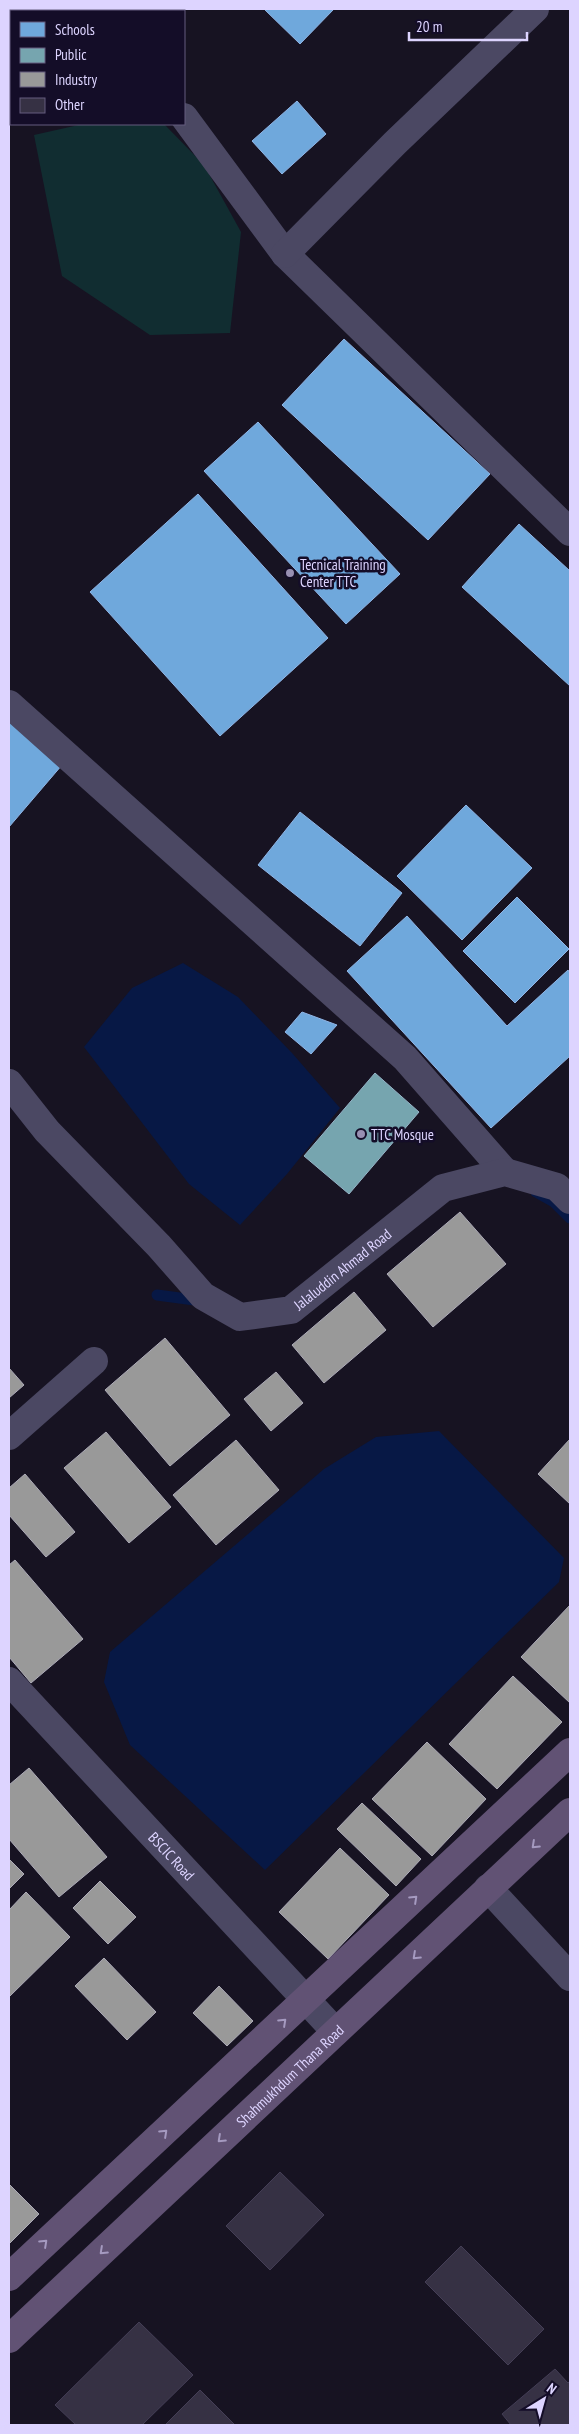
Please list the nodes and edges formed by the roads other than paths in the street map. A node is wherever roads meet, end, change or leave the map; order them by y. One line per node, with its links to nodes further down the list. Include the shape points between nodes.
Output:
1 (535, 9): 3 (street)
2 (185, 118): 3 (street)
3 (284, 254): 4 (street)
4 (570, 532)
5 (9, 704): 7 (street, via 405,1058)
6 (9, 1083): 7 (street, Jalaluddin Ahmad Road, via 47,1131 204,1296 240,1317 291,1310 443,1188)
7 (505, 1172): 8 (street, via 557,1187)
8 (570, 1200)
9 (94, 1361): 10 (street)
10 (9, 1436)
11 (9, 1681): 16 (street, BSCIC Road)
12 (570, 1752): 16 (main road, one-way to 12)
13 (570, 1812): 14 (main road, Shahmukhdum Thana Road, one-way to 14)
14 (488, 1888): 15 (street); 17 (main road, Shahmukhdum Thana Road, one-way to 17)
15 (570, 1977)
16 (305, 2002): 17 (street, BSCIC Road); 18 (main road, one-way to 16)
17 (335, 2031): 19 (main road, Shahmukhdum Thana Road, one-way to 19)
18 (9, 2276)
19 (9, 2339)

